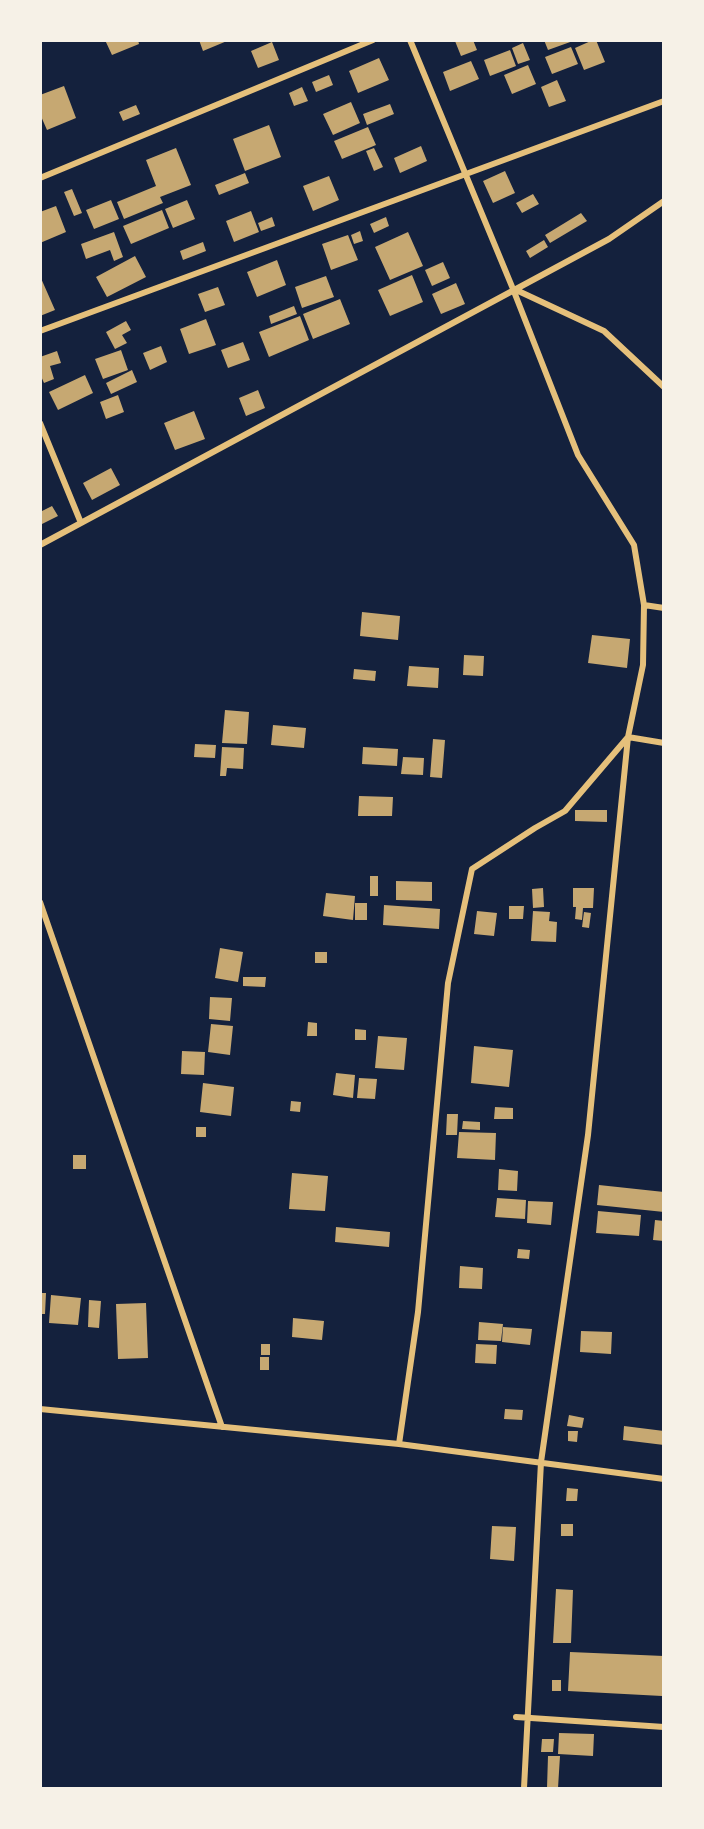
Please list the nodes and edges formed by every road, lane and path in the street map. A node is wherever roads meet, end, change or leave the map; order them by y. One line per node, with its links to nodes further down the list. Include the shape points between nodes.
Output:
1 (373, 40): 5 (street)
2 (410, 40): 4 (street)
3 (663, 101): 4 (street)
4 (465, 174): 7 (street); 8 (street)
5 (40, 178)
6 (663, 201): 7 (street, via 609,238)
7 (513, 289): 9 (street, via 603,331); 11 (street); 13 (street, via 578,455 634,545)
8 (40, 331)
9 (663, 387)
10 (40, 423): 11 (street)
11 (81, 523): 12 (street)
12 (40, 544)
13 (644, 605): 14 (street); 15 (street, via 642,665)
14 (663, 608)
15 (628, 737): 16 (street); 20 (street, via 565,811 472,869 447,983 418,1312); 21 (street, via 588,1135)
16 (663, 743)
17 (40, 902): 19 (street)
18 (40, 1409): 19 (street)
19 (222, 1427): 20 (street)
20 (399, 1444): 21 (street)
21 (541, 1462): 22 (street); 24 (street)
22 (663, 1479)
23 (516, 1717): 24 (street)
24 (528, 1718): 25 (street); 26 (street)
25 (663, 1726)
26 (524, 1788)

